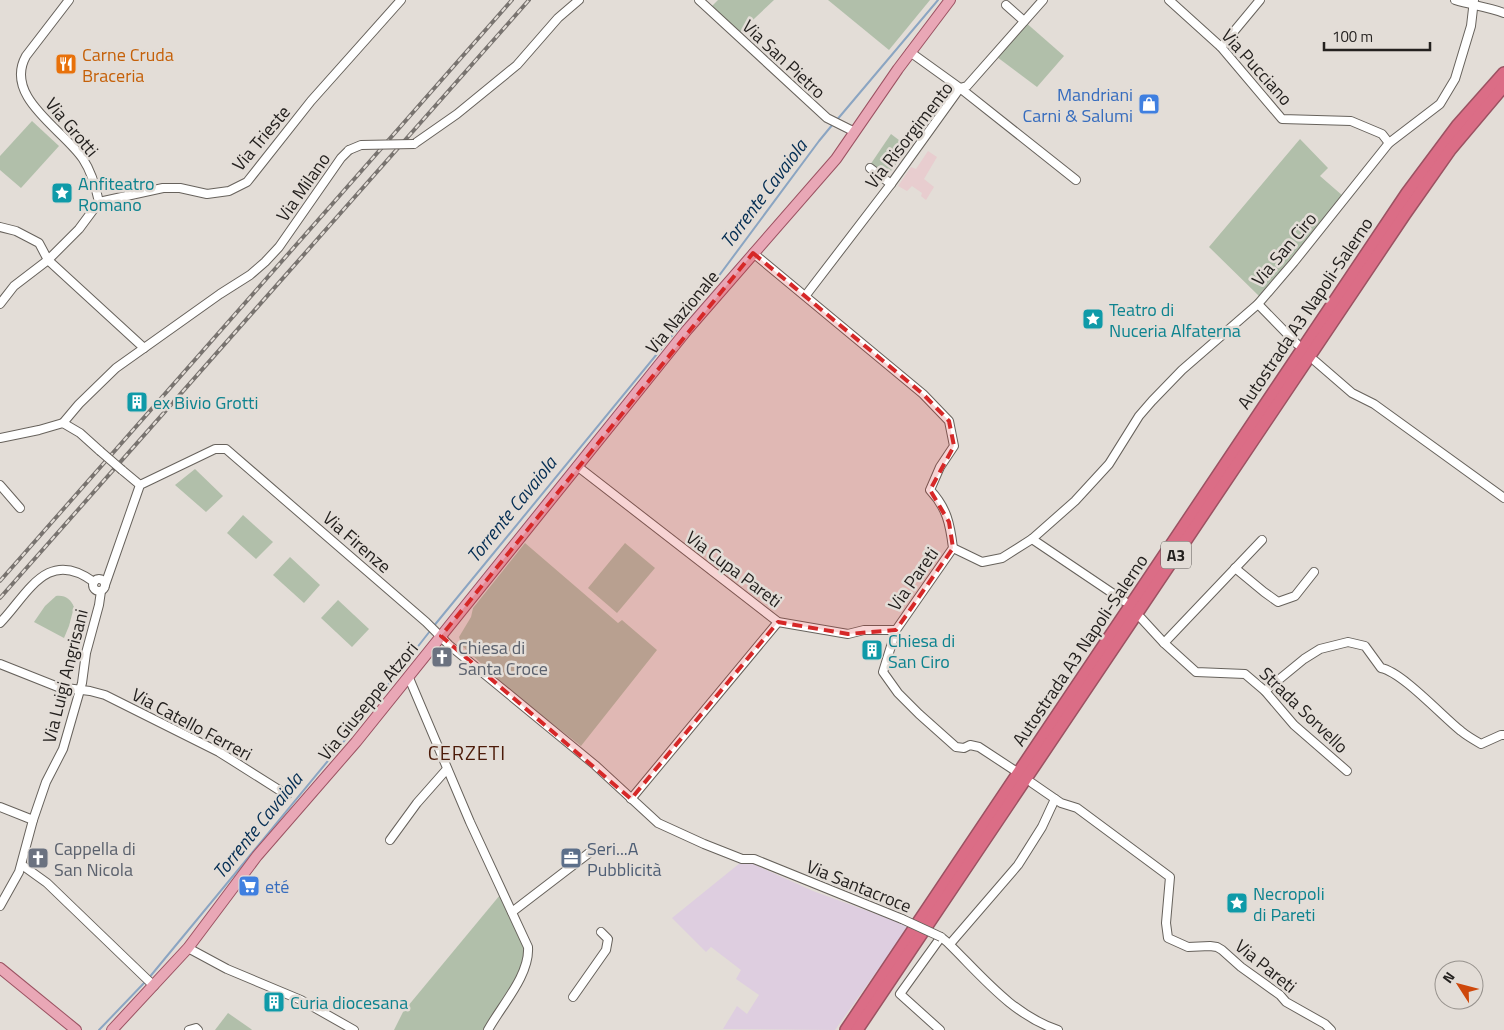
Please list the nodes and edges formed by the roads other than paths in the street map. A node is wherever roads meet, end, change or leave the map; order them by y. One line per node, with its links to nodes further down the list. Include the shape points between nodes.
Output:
1 (69, 0): 24 (street, Via Grotti, via 26,56 21,72 28,97 83,159)
2 (400, 0): 24 (street, Via Trieste, via 311,101 247,182 229,191 207,194 163,188)
3 (579, 0): 32 (street, Via Milano, bridge, via 517,65 414,144 361,145 348,150 265,262)
4 (699, 0): 19 (street, Via San Pietro, via 827,118)
5 (950, 0): 15 (main road, Via Nazionale)
6 (1043, 0): 13 (street, Via Risorgimento)
7 (1169, 0): 14 (street, Via Pucciano)
8 (1260, 0): 14 (street)
9 (1455, 0): 10 (street)
10 (1474, 3): 12 (street); 20 (street, Via San Ciro, via 1471,26 1455,79 1440,104)
11 (1006, 5): 13 (street)
12 (1504, 13)
13 (1024, 21): 18 (street, Via Risorgimento, via 967,86)
14 (1221, 47): 20 (street, Via Pucciano, via 1282,119 1351,120 1382,134)
15 (910, 52): 18 (street); 19 (main road, Via Nazionale)
16 (1504, 73): 85 (highway, Autostrada A3 Napoli-Salerno / A3, via 1457,126 1407,193)
17 (1504, 86): 86 (highway, Autostrada A3 Napoli-Salerno / A3, via 1450,150 1405,214)
18 (960, 88): 22 (street); 23 (street, Via Risorgimento)
19 (850, 130): 26 (main road, Via Nazionale, via 819,178)
20 (1389, 143): 30 (street, Via San Ciro)
21 (870, 168): 23 (street)
22 (1076, 180)
23 (891, 184): 28 (street, Via Risorgimento)
24 (99, 202): 27 (street, via 86,222)
25 (0, 227): 27 (street, via 39,243)
26 (753, 253): 28 (street, Via Pareti); 36 (main road, Via Nazionale)
27 (48, 260): 29 (street, via 14,286); 32 (street)
28 (806, 295): 43 (street, Via Pareti, via 924,394 949,421 954,446 930,490 939,500 949,522)
29 (0, 304)
30 (1258, 304): 31 (street); 41 (street, Via San Ciro, via 1152,401 1109,464 1075,501)
31 (1297, 344)
32 (144, 348): 34 (street, Via Milano, via 116,368)
33 (1314, 361): 39 (street, via 1352,394 1374,404)
34 (63, 423): 35 (street); 38 (street, bridge, via 80,433)
35 (0, 438)
36 (577, 466): 49 (street, Via Cupa Pareti); 52 (main road, Via Nazionale)
37 (0, 485): 40 (street)
38 (140, 486): 46 (street, Via Luigi Angrisani, via 112,564); 52 (street, Via Firenze, via 206,453 226,449 426,622)
39 (1504, 498)
40 (20, 508)
41 (1032, 539): 43 (street, Via San Ciro, via 1002,558 982,562); 47 (street)
42 (1262, 540): 44 (street)
43 (953, 548): 51 (street, Via Pareti)
44 (1236, 568): 45 (street, via 1278,602 1295,596); 53 (street)
45 (1314, 572)
46 (100, 584): 50 (street, via 64,569 45,574); 56 (street, Via Luigi Angrisani, via 99,605)
47 (1124, 601)
48 (1141, 618): 53 (street, Strada Sorvello)
49 (778, 622): 51 (street, Via Cupa Pareti, via 848,634 864,630); 64 (street)
50 (0, 624)
51 (896, 630): 60 (street, Via Pareti, via 884,672 898,693 956,747 979,747)
52 (438, 637): 55 (main road, Via Giuseppe Atzori); 64 (street, Via Santacroce, via 595,765)
53 (1164, 643): 57 (street, Strada Sorvello, via 1196,672 1245,674)
54 (0, 664): 56 (street, Via Catello Ferreri, via 58,687)
55 (409, 678): 59 (street); 76 (main road, Via Giuseppe Atzori, via 257,856)
56 (80, 690): 63 (street, Via Catello Ferreri, via 105,695 219,752); 67 (street, Via Luigi Angrisani, via 63,749 46,782)
57 (1265, 691): 58 (street, via 1320,649 1348,642 1365,646 1381,668 1389,670 1462,732 1481,744); 61 (street, Strada Sorvello, via 1294,725)
58 (1504, 735)
59 (447, 769): 68 (street); 72 (street)
60 (1014, 770)
61 (1347, 771)
62 (1032, 783): 65 (street, Via Pareti)
63 (287, 795)
64 (631, 799): 74 (street, Via Santacroce, bridge, via 658,823 704,844 742,859 754,859)
65 (1055, 799): 75 (street, via 1018,865); 89 (street, Via Pareti, via 1076,808 1170,877 1168,938 1188,947 1217,947 1280,994 1286,1002)
66 (0, 807): 67 (street)
67 (33, 820): 70 (street, Via Luigi Angrisani)
68 (390, 840)
69 (589, 853): 72 (street)
70 (22, 865): 71 (street, Via Luigi Angrisani); 78 (street, via 46,883)
71 (0, 906)
72 (512, 912): 84 (street, via 528,946 527,961 524,973)
73 (601, 932): 79 (street, via 608,939 606,950)
74 (940, 937): 75 (street, Via Santacroce); 80 (street, via 900,994)
75 (950, 944): 88 (street, Via Santacroce, via 1024,1015)
76 (188, 948): 78 (main road, Via Giuseppe Atzori); 83 (street, via 227,969 301,1000)
77 (0, 968): 81 (main road)
78 (152, 984): 82 (main road, Via Giuseppe Atzori)
79 (574, 997)
80 (934, 1027): 87 (street)
81 (76, 1030)
82 (112, 1030)
83 (354, 1030)
84 (488, 1030)
85 (846, 1030)
86 (857, 1030)
87 (940, 1030)
88 (1058, 1030)
89 (1331, 1030)

